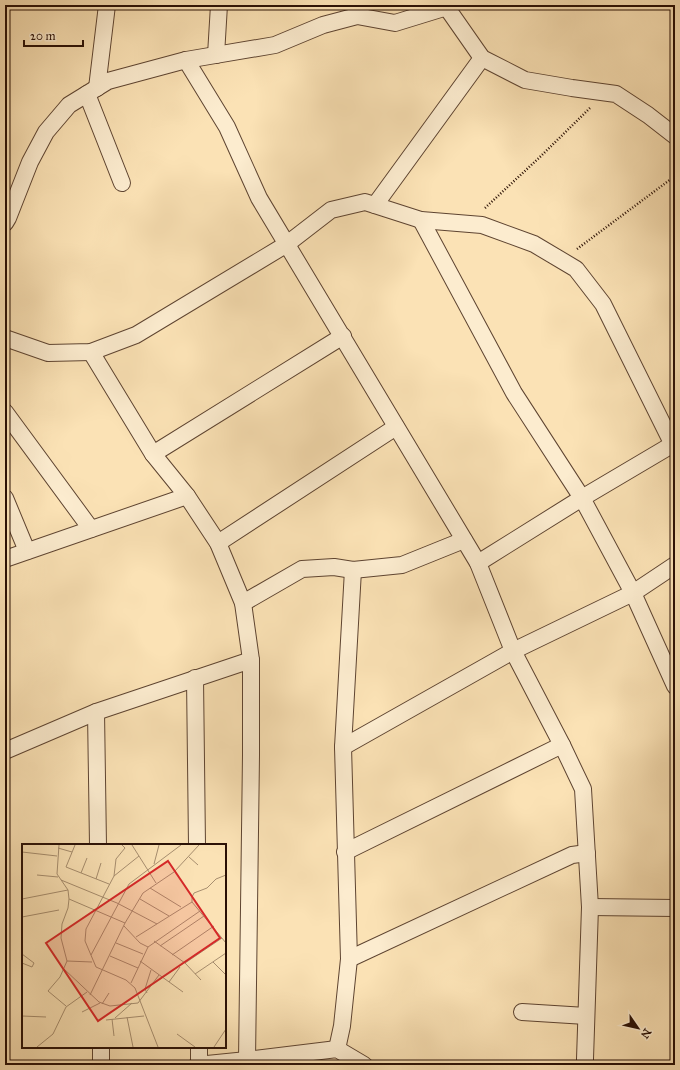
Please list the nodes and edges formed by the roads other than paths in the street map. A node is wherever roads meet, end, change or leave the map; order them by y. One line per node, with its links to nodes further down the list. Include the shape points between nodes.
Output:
1 (107, 5): 7 (street)
2 (219, 5): 4 (street)
3 (446, 6): 4 (street, via 395,23 357,16 323,25 275,45); 5 (street)
4 (216, 55): 6 (street)
5 (482, 58): 8 (street, via 525,80 616,94); 10 (street)
6 (186, 60): 7 (street, via 108,81); 13 (street, via 228,127 259,198)
7 (92, 91): 9 (street); 12 (street, via 69,105 46,132 30,162)
8 (675, 136)
9 (122, 183)
10 (375, 205): 11 (street); 13 (street, via 365,202 331,210)
11 (421, 220): 19 (street, via 482,225 534,244 576,269 603,304); 23 (street, via 514,393)
12 (5, 223)
13 (287, 244): 14 (street); 16 (street, via 136,335)
14 (342, 336): 18 (street); 20 (street)
15 (5, 338): 16 (street, via 48,353)
16 (91, 352): 20 (street)
17 (5, 412): 24 (street)
18 (396, 427): 25 (street); 26 (street)
19 (674, 445): 23 (street)
20 (153, 454): 21 (street)
21 (187, 496): 24 (street); 26 (street)
22 (5, 498): 27 (street)
23 (582, 498): 29 (street); 32 (street)
24 (91, 529): 27 (street)
25 (464, 540): 29 (street); 31 (street, via 402,565)
26 (218, 543): 33 (street)
27 (27, 551): 28 (street)
28 (5, 559)
29 (478, 563): 34 (street)
30 (675, 564): 32 (street)
31 (353, 570): 33 (street, via 334,566 302,569); 40 (street)
32 (632, 593): 34 (street); 37 (street)
33 (243, 603): 35 (street)
34 (513, 651): 39 (street); 40 (street)
35 (251, 660): 36 (street); 54 (street)
36 (195, 678): 38 (street); 43 (street)
37 (675, 686)
38 (96, 712): 41 (street); 42 (street)
39 (562, 745): 44 (street); 45 (street, via 583,789)
40 (343, 748): 44 (street)
41 (5, 750)
42 (98, 844)
43 (197, 844)
44 (345, 852): 48 (street)
45 (587, 853): 46 (street); 48 (street, via 572,855)
46 (590, 907): 47 (street); 50 (street)
47 (675, 908)
48 (349, 959): 53 (street)
49 (522, 1012): 50 (street)
50 (586, 1016): 58 (street)
51 (101, 1048): 55 (street)
52 (199, 1048): 56 (street)
53 (337, 1049): 54 (street); 57 (street)
54 (247, 1060): 56 (street)
55 (101, 1065)
56 (198, 1065)
57 (364, 1065)
58 (585, 1065)

